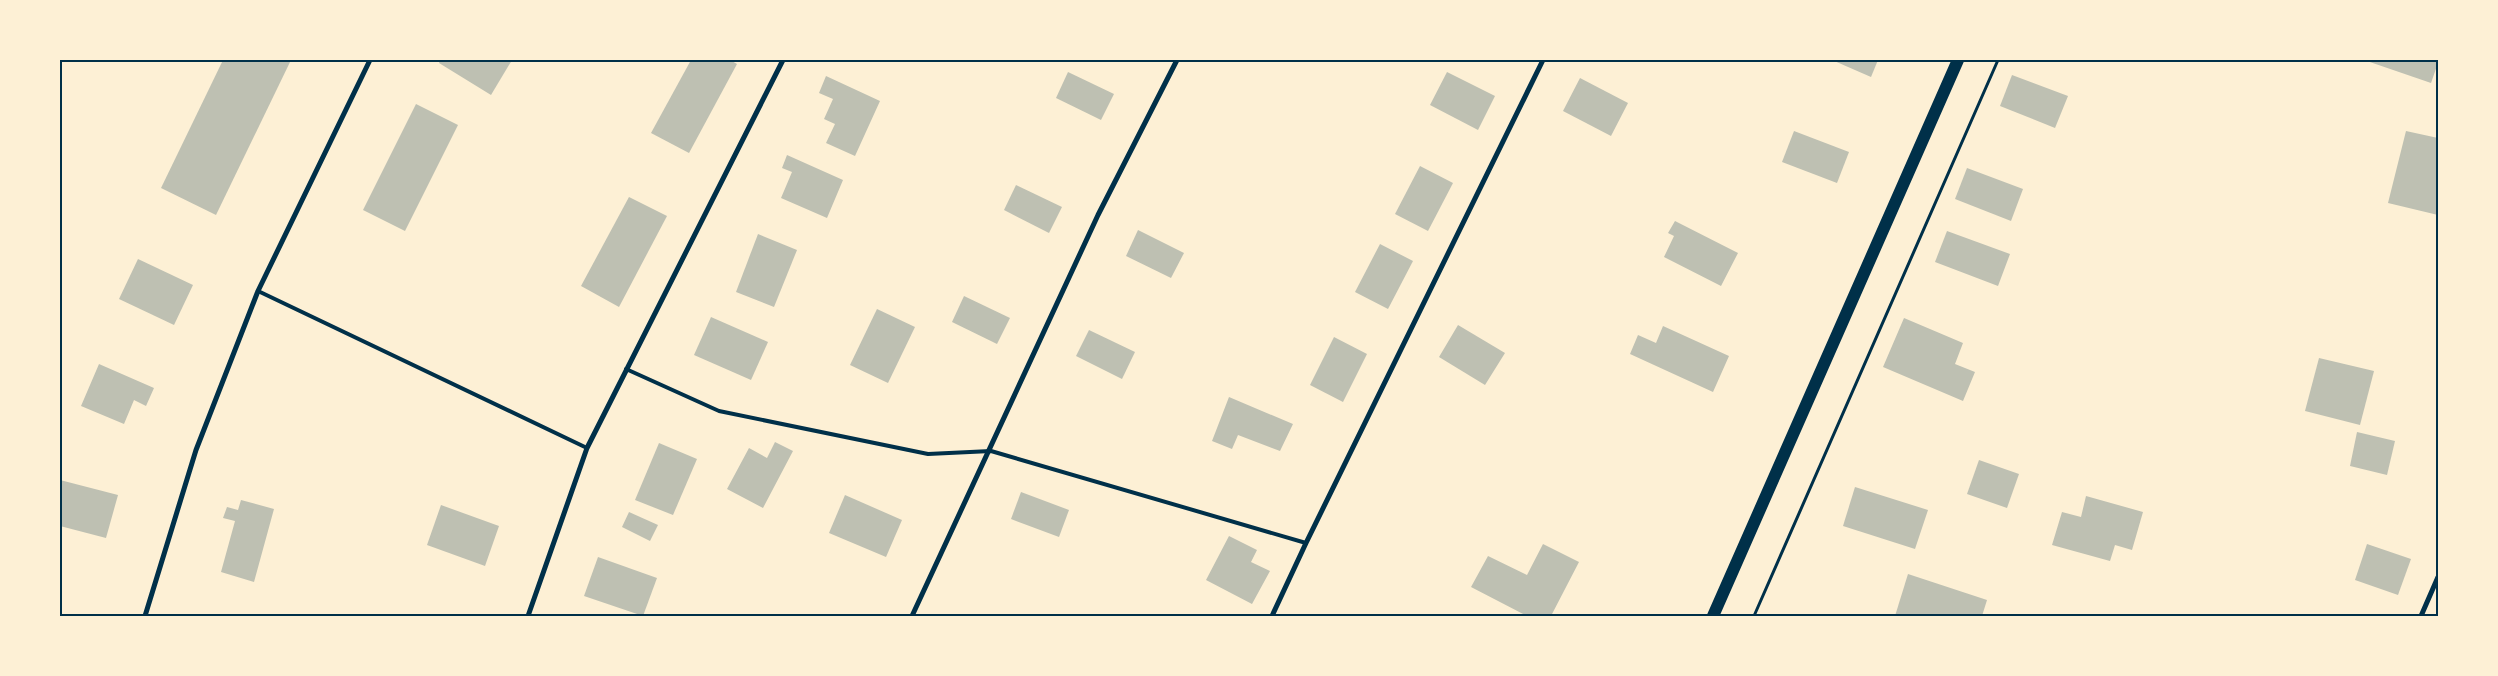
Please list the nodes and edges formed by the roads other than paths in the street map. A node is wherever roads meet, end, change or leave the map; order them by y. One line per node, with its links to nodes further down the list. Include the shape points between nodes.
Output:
1 (370, 60): 6 (street)
2 (783, 60): 7 (street)
3 (1177, 60): 9 (street, via 1098,215)
4 (1543, 60): 10 (street)
5 (1958, 60): 16 (main road)
6 (258, 291): 8 (lane); 12 (street, via 196,450)
7 (626, 369): 8 (street); 9 (lane, via 718,411 928,454)
8 (587, 448): 13 (street)
9 (991, 451): 10 (lane); 14 (street)
10 (1306, 543): 15 (street)
11 (2438, 577): 17 (street)
12 (145, 616)
13 (528, 616)
14 (912, 616)
15 (1272, 616)
16 (1713, 616)
17 (2422, 616)

